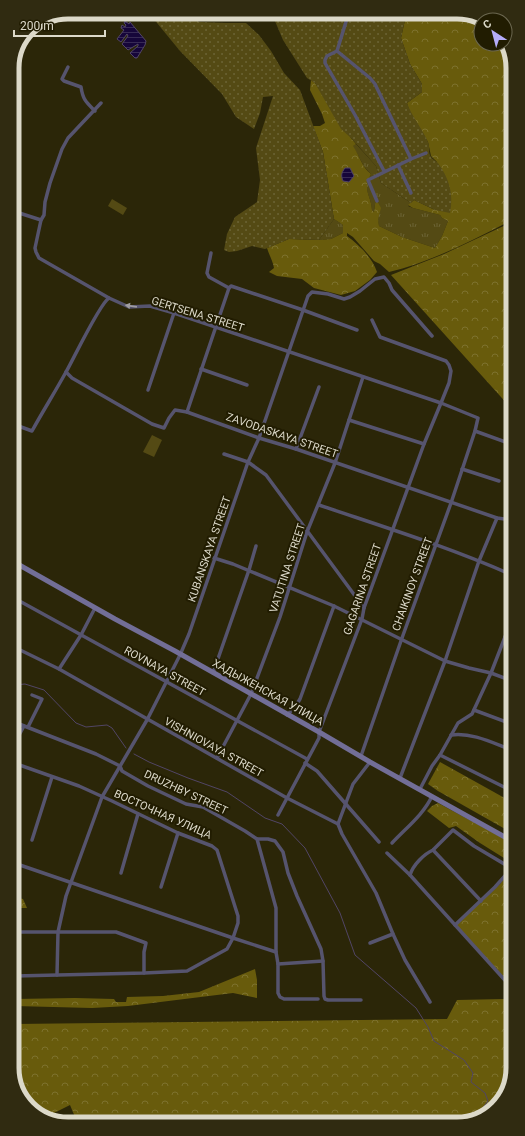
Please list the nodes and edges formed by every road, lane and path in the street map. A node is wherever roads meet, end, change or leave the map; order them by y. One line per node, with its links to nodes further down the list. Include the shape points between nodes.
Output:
1 (346, 19): 2 (street)
2 (338, 51): 7 (street, via 375,84); 9 (street, via 327,56 326,63)
3 (68, 67): 5 (street, via 62,79 81,87 83,97)
4 (101, 103): 5 (street, GERTSENA STREET)
5 (94, 111): 13 (street, GERTSENA STREET, via 68,138 62,149 50,183)
6 (426, 153): 7 (street)
7 (410, 159): 8 (street)
8 (398, 165): 9 (street); 10 (street)
9 (384, 171): 11 (street, via 368,180)
10 (410, 193)
11 (377, 201)
12 (19, 214): 13 (street)
13 (42, 220): 16 (street, GERTSENA STREET, via 35,248 39,258)
14 (211, 253): 15 (street, via 207,273 209,277)
15 (229, 288): 17 (street, via 231,286); 20 (street)
16 (109, 298): 18 (street, GERTSENA STREET, one-way to 16, via 150,306 129,307); 25 (street)
17 (304, 310): 21 (street); 22 (street, KUBANSKAYA STREET, via 308,296 312,292 344,299 376,279 384,277); 23 (street, KUBANSKAYA STREET)
18 (174, 313): 20 (street, GERTSENA STREET); 29 (street)
19 (372, 320): 30 (street, GAGARINA STREET, via 380,337 446,361 451,371)
20 (215, 328): 23 (street, GERTSENA STREET); 24 (street)
21 (357, 330)
22 (432, 336)
23 (289, 352): 26 (street, GERTSENA STREET); 36 (street, KUBANSKAYA STREET)
24 (200, 369): 27 (street); 31 (street)
25 (66, 372): 31 (street, via 72,378 152,424 164,428 176,410); 34 (street, via 32,431)
26 (364, 378): 30 (street, GERTSENA STREET); 33 (street, VATUTINA STREET)
27 (247, 385)
28 (319, 387): 39 (street)
29 (148, 390)
30 (441, 404): 32 (street, GERTSENA STREET); 38 (street, GAGARINA STREET)
31 (187, 412): 36 (street, ZAVODASKAYA STREET)
32 (478, 418): 35 (street, CHAIKINOY STREET)
33 (349, 420): 38 (street); 42 (street, VATUTINA STREET)
34 (19, 426)
35 (475, 431): 37 (street); 43 (street, CHAIKINOY STREET)
36 (259, 438): 39 (street, ZAVODASKAYA STREET); 41 (street, KUBANSKAYA STREET)
37 (506, 442)
38 (424, 444): 45 (street, GAGARINA STREET)
39 (296, 449): 42 (street, ZAVODASKAYA STREET)
40 (224, 454): 41 (street)
41 (248, 462): 51 (street, via 266,475); 54 (street, KUBANSKAYA STREET)
42 (335, 463): 45 (street, ZAVODASKAYA STREET); 47 (street, VATUTINA STREET)
43 (462, 469): 44 (street); 46 (street, CHAIKINOY STREET)
44 (499, 481)
45 (408, 488): 46 (street, ZAVODASKAYA STREET); 50 (street, GAGARINA STREET)
46 (451, 503): 48 (street, ZAVODASKAYA STREET); 52 (street, CHAIKINOY STREET)
47 (319, 505): 50 (street); 51 (street, VATUTINA STREET)
48 (497, 518): 49 (street, ZAVODASKAYA STREET); 55 (street)
49 (506, 519)
50 (393, 530): 52 (street); 63 (street, GAGARINA STREET)
51 (307, 532): 59 (street, VATUTINA STREET); 63 (street)
52 (436, 545): 55 (street); 68 (street, CHAIKINOY STREET)
53 (256, 546): 57 (street)
54 (214, 558): 57 (street); 70 (street, KUBANSKAYA STREET)
55 (479, 561): 58 (street); 71 (street)
56 (19, 565): 62 (main road, ХАДЫЖЕНСКАЯ УЛИЦА)
57 (249, 570): 59 (street); 73 (street)
58 (506, 572)
59 (290, 587): 61 (street); 77 (street, VATUTINA STREET)
60 (19, 601): 66 (street, ROVNAYA STREET)
61 (334, 606): 64 (street); 80 (street, via 300,699)
62 (95, 608): 66 (street); 70 (main road, ХАДЫЖЕНСКАЯ УЛИЦА)
63 (364, 608): 64 (street, GAGARINA STREET)
64 (362, 619): 68 (street); 86 (street, GAGARINA STREET)
65 (506, 634): 67 (street)
66 (81, 635): 72 (street); 76 (street, ROVNAYA STREET)
67 (505, 637): 74 (street)
68 (402, 638): 71 (street); 91 (street, CHAIKINOY STREET)
69 (19, 649): 72 (street, VISHNIOVAYA STREET)
70 (180, 655): 73 (main road, ХАДЫЖЕНСКАЯ УЛИЦА); 76 (street, KUBANSKAYA STREET)
71 (445, 661): 74 (street); 98 (street)
72 (59, 669): 81 (street, VISHNIOVAYA STREET)
73 (212, 672): 77 (main road, ХАДЫЖЕНСКАЯ УЛИЦА)
74 (491, 673): 75 (street); 79 (street)
75 (506, 679)
76 (167, 682): 81 (street, KUBANSKAYA STREET); 82 (street, ROVNAYA STREET)
77 (251, 694): 80 (main road, ХАДЫЖЕНСКАЯ УЛИЦА); 82 (street, VATUTINA STREET)
78 (32, 695): 85 (street, via 42,699)
79 (474, 710): 83 (street); 87 (street, via 458,723)
80 (287, 715): 86 (main road, ХАДЫЖЕНСКАЯ УЛИЦА)
81 (147, 720): 92 (street, VISHNIOVAYA STREET); 96 (street, KUBANSKAYA STREET)
82 (237, 721): 92 (street, VATUTINA STREET); 93 (street, ROVNAYA STREET)
83 (506, 722)
84 (19, 724): 85 (street, DRUZHBY STREET)
85 (26, 726): 88 (street); 96 (street, DRUZHBY STREET)
86 (319, 732): 91 (main road, ХАДЫЖЕНСКАЯ УЛИЦА); 93 (street, GAGARINA STREET, via 319,738)
87 (451, 735): 89 (street, via 476,736); 90 (street)
88 (19, 736)
89 (506, 748)
90 (440, 755): 99 (street); 100 (street)
91 (361, 756): 94 (main road, ХАДЫЖЕНСКАЯ УЛИЦА)
92 (217, 758): 103 (street, VISHNIOVAYA STREET)
93 (306, 761): 103 (street, GAGARINA STREET); 104 (street, ROVNAYA STREET)
94 (370, 762): 98 (main road, ХАДЫЖЕНСКАЯ УЛИЦА); 104 (street, via 353,784)
95 (19, 765): 97 (street, ВОСТОЧНАЯ УЛИЦА)
96 (120, 766): 102 (street, KUBANSKAYA STREET); 110 (street, DRUZHBY STREET, via 122,771 148,786 186,804 203,808)
97 (52, 777): 102 (street, ВОСТОЧНАЯ УЛИЦА); 111 (street)
98 (400, 778): 100 (main road, ХАДЫЖЕНСКАЯ УЛИЦА)
99 (506, 786)
100 (420, 789): 101 (main road, ХАДЫЖЕНСКАЯ УЛИЦА)
101 (432, 796): 109 (main road, ХАДЫЖЕНСКАЯ УЛИЦА); 113 (street, via 419,815)
102 (102, 797): 105 (street, ВОСТОЧНАЯ УЛИЦА); 121 (street, KUBANSKAYA STREET)
103 (287, 798): 106 (street, GAGARINA STREET); 107 (street, VISHNIOVAYA STREET)
104 (345, 804): 107 (street); 112 (street, ROVNAYA STREET)
105 (138, 814): 108 (street, ВОСТОЧНАЯ УЛИЦА); 118 (street)
106 (278, 815)
107 (338, 824): 127 (street, via 376,893)
108 (178, 833): 122 (street); 128 (street, ВОСТОЧНАЯ УЛИЦА, via 217,850 238,916)
109 (506, 838)
110 (257, 839): 130 (street, via 276,908); 131 (street, via 275,841 283,852 288,873 321,949)
111 (32, 840)
112 (379, 842)
113 (392, 843)
114 (433, 850): 116 (street, via 453,830 474,846); 120 (street, via 415,865); 123 (street)
115 (386, 853): 120 (street)
116 (506, 864)
117 (19, 865): 121 (street)
118 (121, 873)
119 (506, 874): 123 (street)
120 (410, 875): 124 (street)
121 (72, 882): 126 (street, KUBANSKAYA STREET, via 66,896); 128 (street)
122 (161, 887)
123 (480, 901): 124 (street)
124 (455, 925): 136 (street)
125 (19, 932): 126 (street)
126 (58, 932): 133 (street, via 116,932 146,943); 134 (street, KUBANSKAYA STREET)
127 (393, 934): 129 (street); 139 (street)
128 (232, 938): 130 (street); 133 (street, via 227,949 187,972)
129 (370, 943)
130 (276, 952): 132 (street)
131 (323, 961): 132 (street); 138 (street, via 325,999)
132 (278, 964): 137 (street, via 280,997)
133 (144, 973): 134 (street)
134 (57, 975): 135 (street)
135 (19, 976)
136 (506, 981)
137 (318, 999)
138 (361, 1000)
139 (430, 1002)

